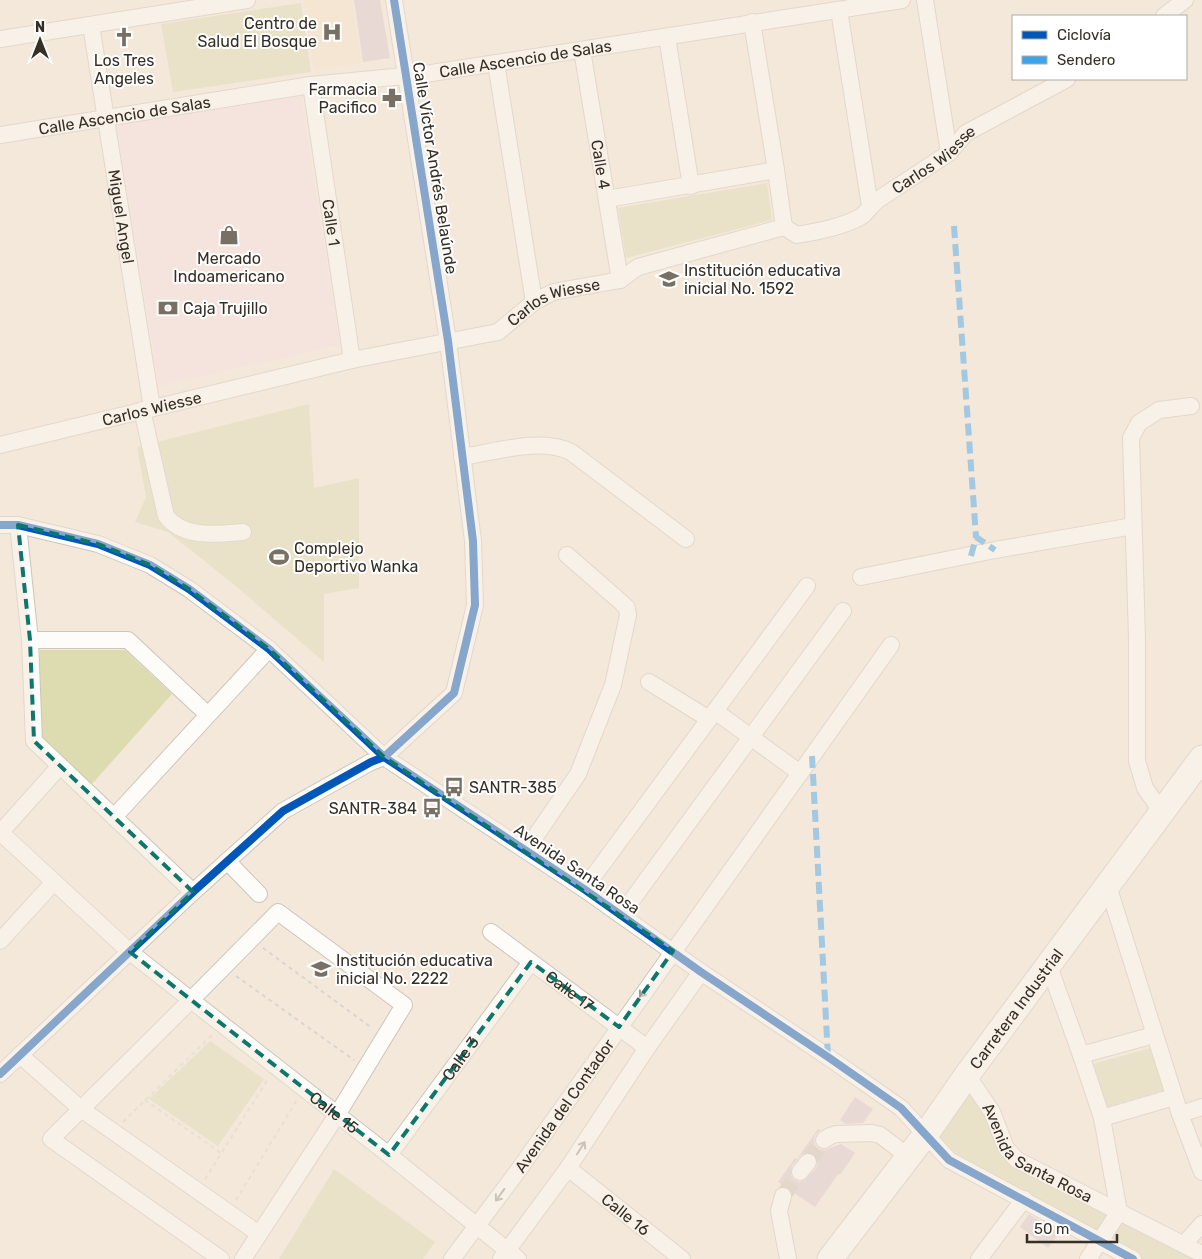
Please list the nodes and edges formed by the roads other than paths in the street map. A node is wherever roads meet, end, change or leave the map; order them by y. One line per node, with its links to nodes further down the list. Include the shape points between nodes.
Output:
1 (247, 0): 9 (street)
2 (394, 0): 14 (street, Calle Víctor Andrés Belaúnde)
3 (902, 0): 6 (street, Calle Ascencio de Salas)
4 (925, 0): 19 (street)
5 (1185, 0): 7 (street)
6 (838, 10): 8 (street, Calle Ascencio de Salas); 23 (street)
7 (1165, 15)
8 (752, 22): 10 (street, Calle Ascencio de Salas); 20 (street)
9 (91, 25): 11 (street); 17 (street, Miguel Angel)
10 (666, 36): 12 (street, Calle Ascencio de Salas); 21 (street)
11 (0, 39)
12 (582, 50): 13 (street, Calle Ascencio de Salas); 22 (street, Calle 4)
13 (496, 63): 14 (street, Calle Ascencio de Salas); 26 (street)
14 (406, 76): 16 (street, Calle Ascencio de Salas); 27 (street, Calle Víctor Andrés Belaúnde)
15 (1065, 80): 19 (street, Carlos Wiesse, via 966,133)
16 (312, 85): 17 (street, Calle Ascencio de Salas); 28 (street, Calle 1)
17 (106, 117): 18 (street, Calle Ascencio de Salas); 30 (street, Miguel Angel)
18 (0, 135)
19 (949, 153): 23 (street, Carlos Wiesse)
20 (776, 170): 21 (street); 24 (street)
21 (691, 186): 22 (street)
22 (607, 199): 25 (street, Calle 4)
23 (870, 206): 24 (street, Carlos Wiesse, via 864,215 830,229 798,235)
24 (784, 227): 25 (street, Carlos Wiesse, via 638,267)
25 (620, 280): 26 (street, Carlos Wiesse, via 553,292)
26 (534, 302): 27 (street, Carlos Wiesse, via 498,332)
27 (448, 341): 28 (street, Carlos Wiesse); 32 (street, Calle Víctor Andrés Belaúnde)
28 (352, 360): 30 (street, Carlos Wiesse)
29 (1191, 406): 35 (street, via 1159,410 1139,422 1131,438)
30 (147, 409): 31 (street, Carlos Wiesse); 36 (street, Miguel Angel, via 166,516 171,523 211,535)
31 (0, 445)
32 (462, 457): 37 (street, via 537,445 559,447 571,452); 49 (street, Calle Víctor Andrés Belaúnde, via 473,541 474,605 454,693)
33 (0, 525): 34 (street, Avenida Santa Rosa)
34 (18, 526): 42 (street); 44 (street, Avenida Santa Rosa, via 98,544 150,565 190,588)
35 (1133, 526): 39 (street); 53 (street, via 1137,761 1145,788)
36 (243, 532)
37 (686, 539)
38 (567, 555): 56 (street, via 622,603 628,615 613,685 578,774)
39 (861, 577)
40 (807, 586): 47 (street)
41 (843, 611): 48 (street)
42 (30, 640): 46 (street, via 128,640); 51 (street, via 34,741)
43 (891, 645): 52 (street, Avenida del Contador)
44 (269, 649): 46 (street); 49 (street, Avenida Santa Rosa)
45 (649, 682): 47 (street)
46 (207, 714): 54 (street)
47 (712, 715): 48 (street); 60 (street)
48 (750, 737): 52 (street); 63 (street)
49 (384, 757): 56 (street, Avenida Santa Rosa); 57 (street, Calle Víctor Andrés Belaúnde, via 282,811)
50 (1202, 758): 53 (highway, Carretera Industrial)
51 (60, 766): 54 (street); 55 (street)
52 (800, 773): 66 (street, Avenida del Contador)
53 (1162, 812): 59 (highway, Carretera Industrial)
54 (114, 817): 61 (street)
55 (0, 832): 58 (street, Calle 15)
56 (526, 850): 60 (street, Avenida Santa Rosa)
57 (227, 861): 61 (street, Calle Víctor Andrés Belaúnde); 62 (street)
58 (54, 882): 65 (street); 67 (street, Calle 15)
59 (1108, 886): 69 (highway, Carretera Industrial); 73 (street)
60 (584, 889): 63 (street, Avenida Santa Rosa)
61 (193, 892): 67 (street, Calle Víctor Andrés Belaúnde)
62 (259, 894)
63 (621, 915): 66 (street, Avenida Santa Rosa)
64 (491, 932): 68 (street, Calle 17)
65 (0, 941)
66 (673, 951): 70 (street, Avenida Santa Rosa); 72 (street, Avenida del Contador, one-way to 72)
67 (130, 952): 71 (street, Calle 15); 75 (street, Calle Víctor Andrés Belaúnde)
68 (531, 962): 72 (street, Calle 17); 87 (street, Calle 3)
69 (1049, 966): 76 (street); 78 (highway, Carretera Industrial)
70 (701, 972): 74 (street); 85 (street, Avenida Santa Rosa, via 893,1102)
71 (192, 1000): 81 (street); 83 (street, Calle 15); 83 (street, via 278,912 404,1005)
72 (619, 1027): 74 (street, Calle 17); 95 (street, Avenida del Contador, one-way to 95)
73 (1154, 1035): 76 (street); 79 (street)
74 (646, 1048): 89 (street, one-way to 74)
75 (20, 1055): 77 (street, Calle Víctor Andrés Belaúnde); 81 (street)
76 (1081, 1055): 84 (street)
77 (0, 1074)
78 (967, 1075): 85 (highway, Carretera Industrial); 93 (street, Avenida Santa Rosa, via 992,1112 1006,1148 1017,1160)
79 (1174, 1097): 82 (street); 84 (street)
80 (1202, 1107): 82 (street)
81 (81, 1109): 96 (street); 101 (street, via 51,1139)
82 (1180, 1114): 90 (street)
83 (337, 1115): 87 (street, Calle 15); 96 (street)
84 (1102, 1118): 93 (street)
85 (926, 1134): 88 (highway, Carretera Industrial); 92 (street, Avenida Santa Rosa, via 949,1160)
86 (824, 1140): 88 (street, via 836,1134 872,1133 880,1135)
87 (389, 1155): 95 (street, Calle 15)
88 (909, 1157): 106 (highway, Carretera Industrial)
89 (568, 1168): 100 (street); 104 (street, Calle 16)
90 (1202, 1172)
91 (783, 1196): 105 (street, via 779,1211)
92 (1024, 1199): 97 (street, Avenida Santa Rosa); 107 (street)
93 (1119, 1212): 97 (street); 98 (street, Avenida Santa Rosa)
94 (1202, 1224): 98 (street)
95 (478, 1226): 100 (street, Calle 15); 103 (street, Avenida del Contador)
96 (258, 1234): 102 (street)
97 (1100, 1242): 108 (street); 109 (street, Avenida Santa Rosa)
98 (1184, 1244): 99 (street, Avenida Santa Rosa)
99 (1202, 1254)
100 (509, 1256)
101 (222, 1259)
102 (243, 1259)
103 (452, 1259)
104 (682, 1259)
105 (788, 1259)
106 (830, 1259)
107 (979, 1259)
108 (1088, 1259)
109 (1133, 1259)

